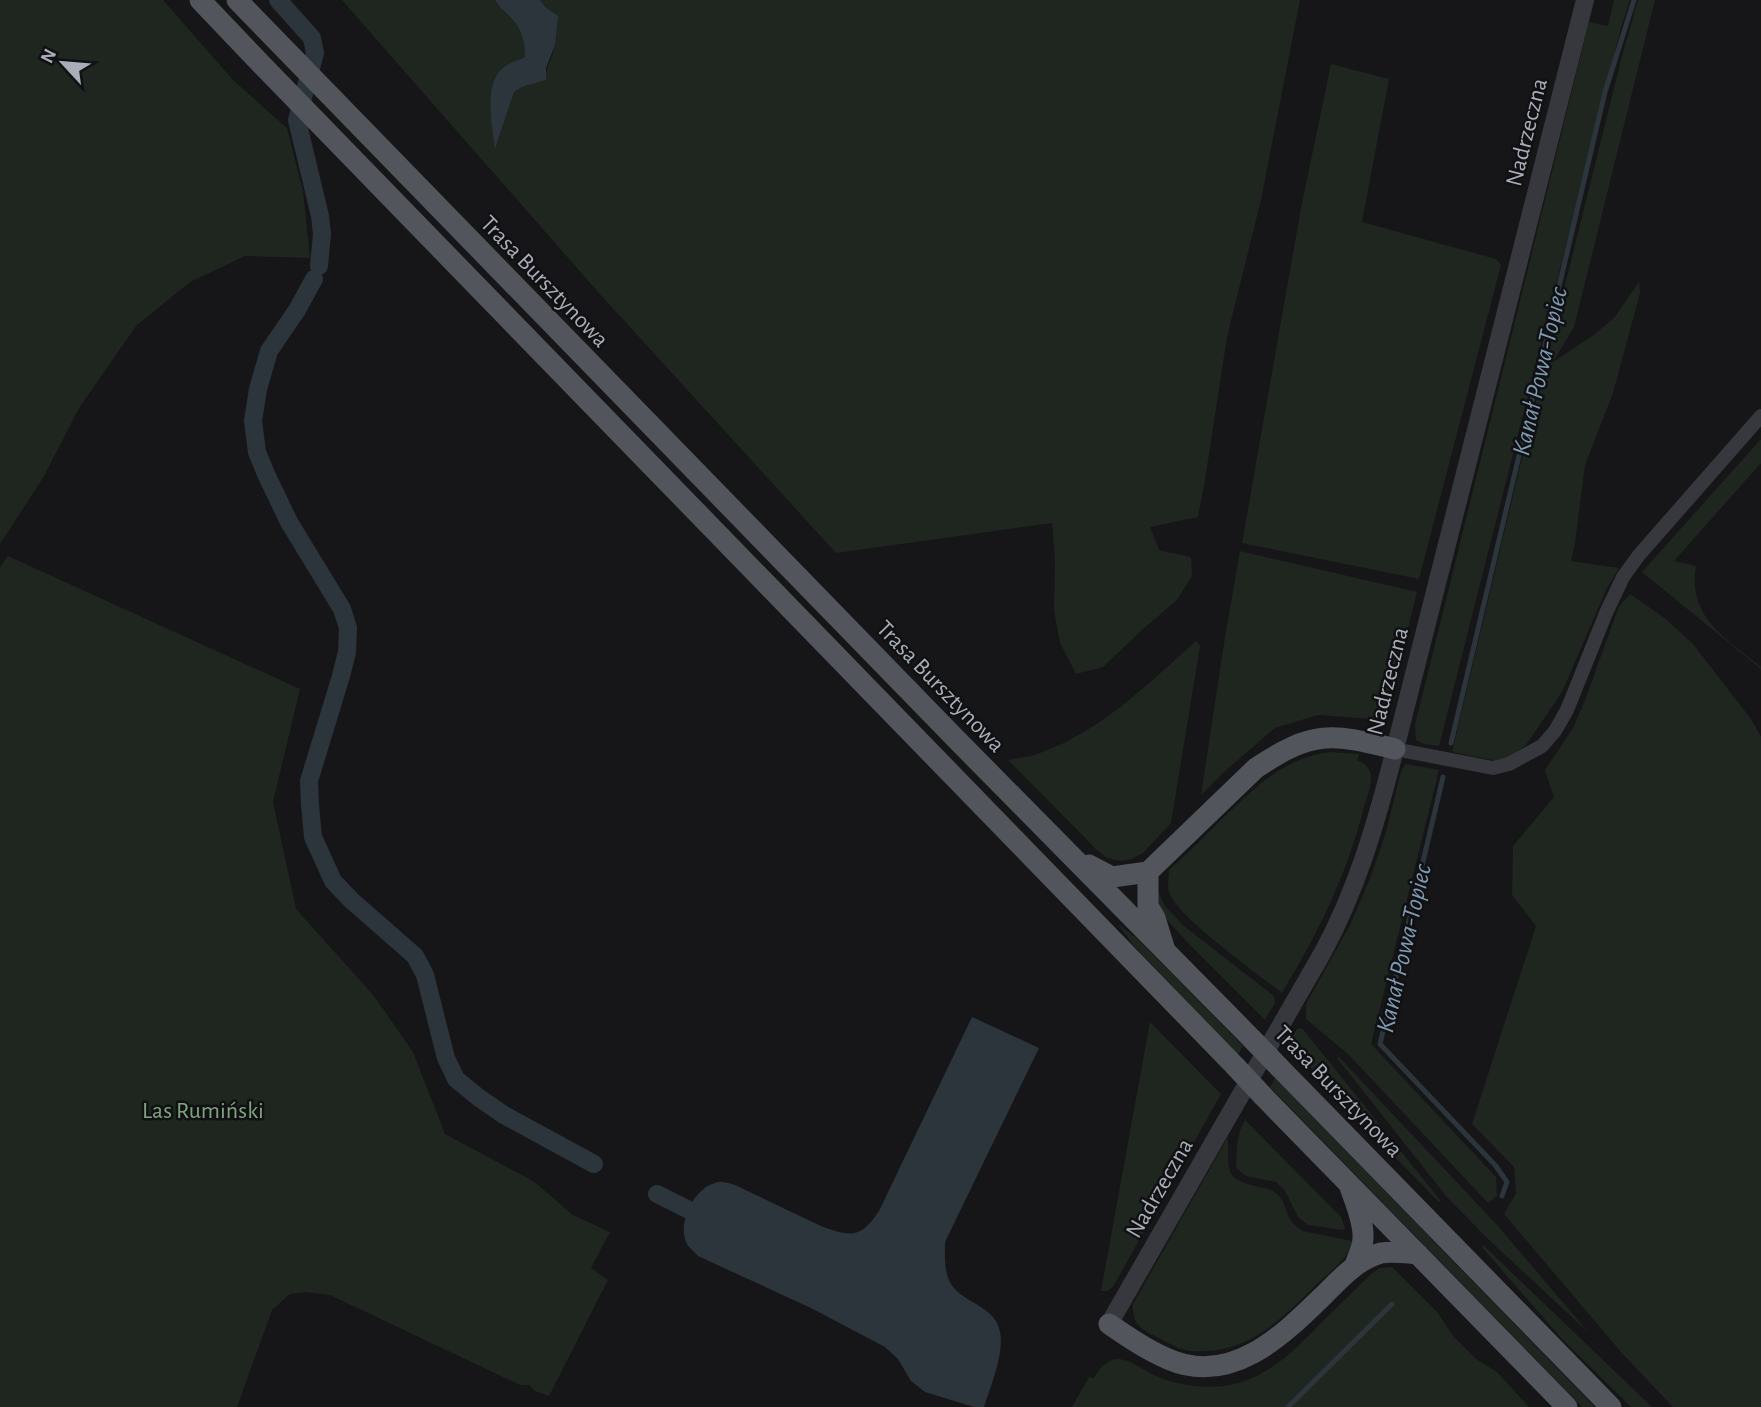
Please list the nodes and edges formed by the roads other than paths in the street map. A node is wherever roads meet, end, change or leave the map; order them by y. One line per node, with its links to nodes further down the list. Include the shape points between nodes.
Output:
1 (200, 0): 9 (main road, bridge)
2 (237, 0): 6 (main road, Trasa Bursztynowa)
3 (1585, 0): 5 (street, Nadrzeczna)
4 (1761, 416): 5 (street, via 1623,577 1567,710 1542,746 1493,768)
5 (1395, 748): 7 (main road, via 1350,738 1322,737 1297,744 1256,768); 12 (street, Nadrzeczna, via 1365,858 1331,937)
6 (1071, 856): 7 (main road, via 1112,877); 8 (main road, Trasa Bursztynowa)
7 (1148, 872): 8 (main road, via 1148,906)
8 (1166, 951): 14 (main road, Trasa Bursztynowa, bridge)
9 (1349, 1185): 10 (main road); 11 (main road, via 1363,1225)
10 (1418, 1254): 11 (main road, via 1379,1254); 13 (main road)
11 (1355, 1265): 12 (main road, via 1292,1327 1236,1362 1206,1367 1170,1360)
12 (1109, 1324)
13 (1567, 1407)
14 (1611, 1407)

